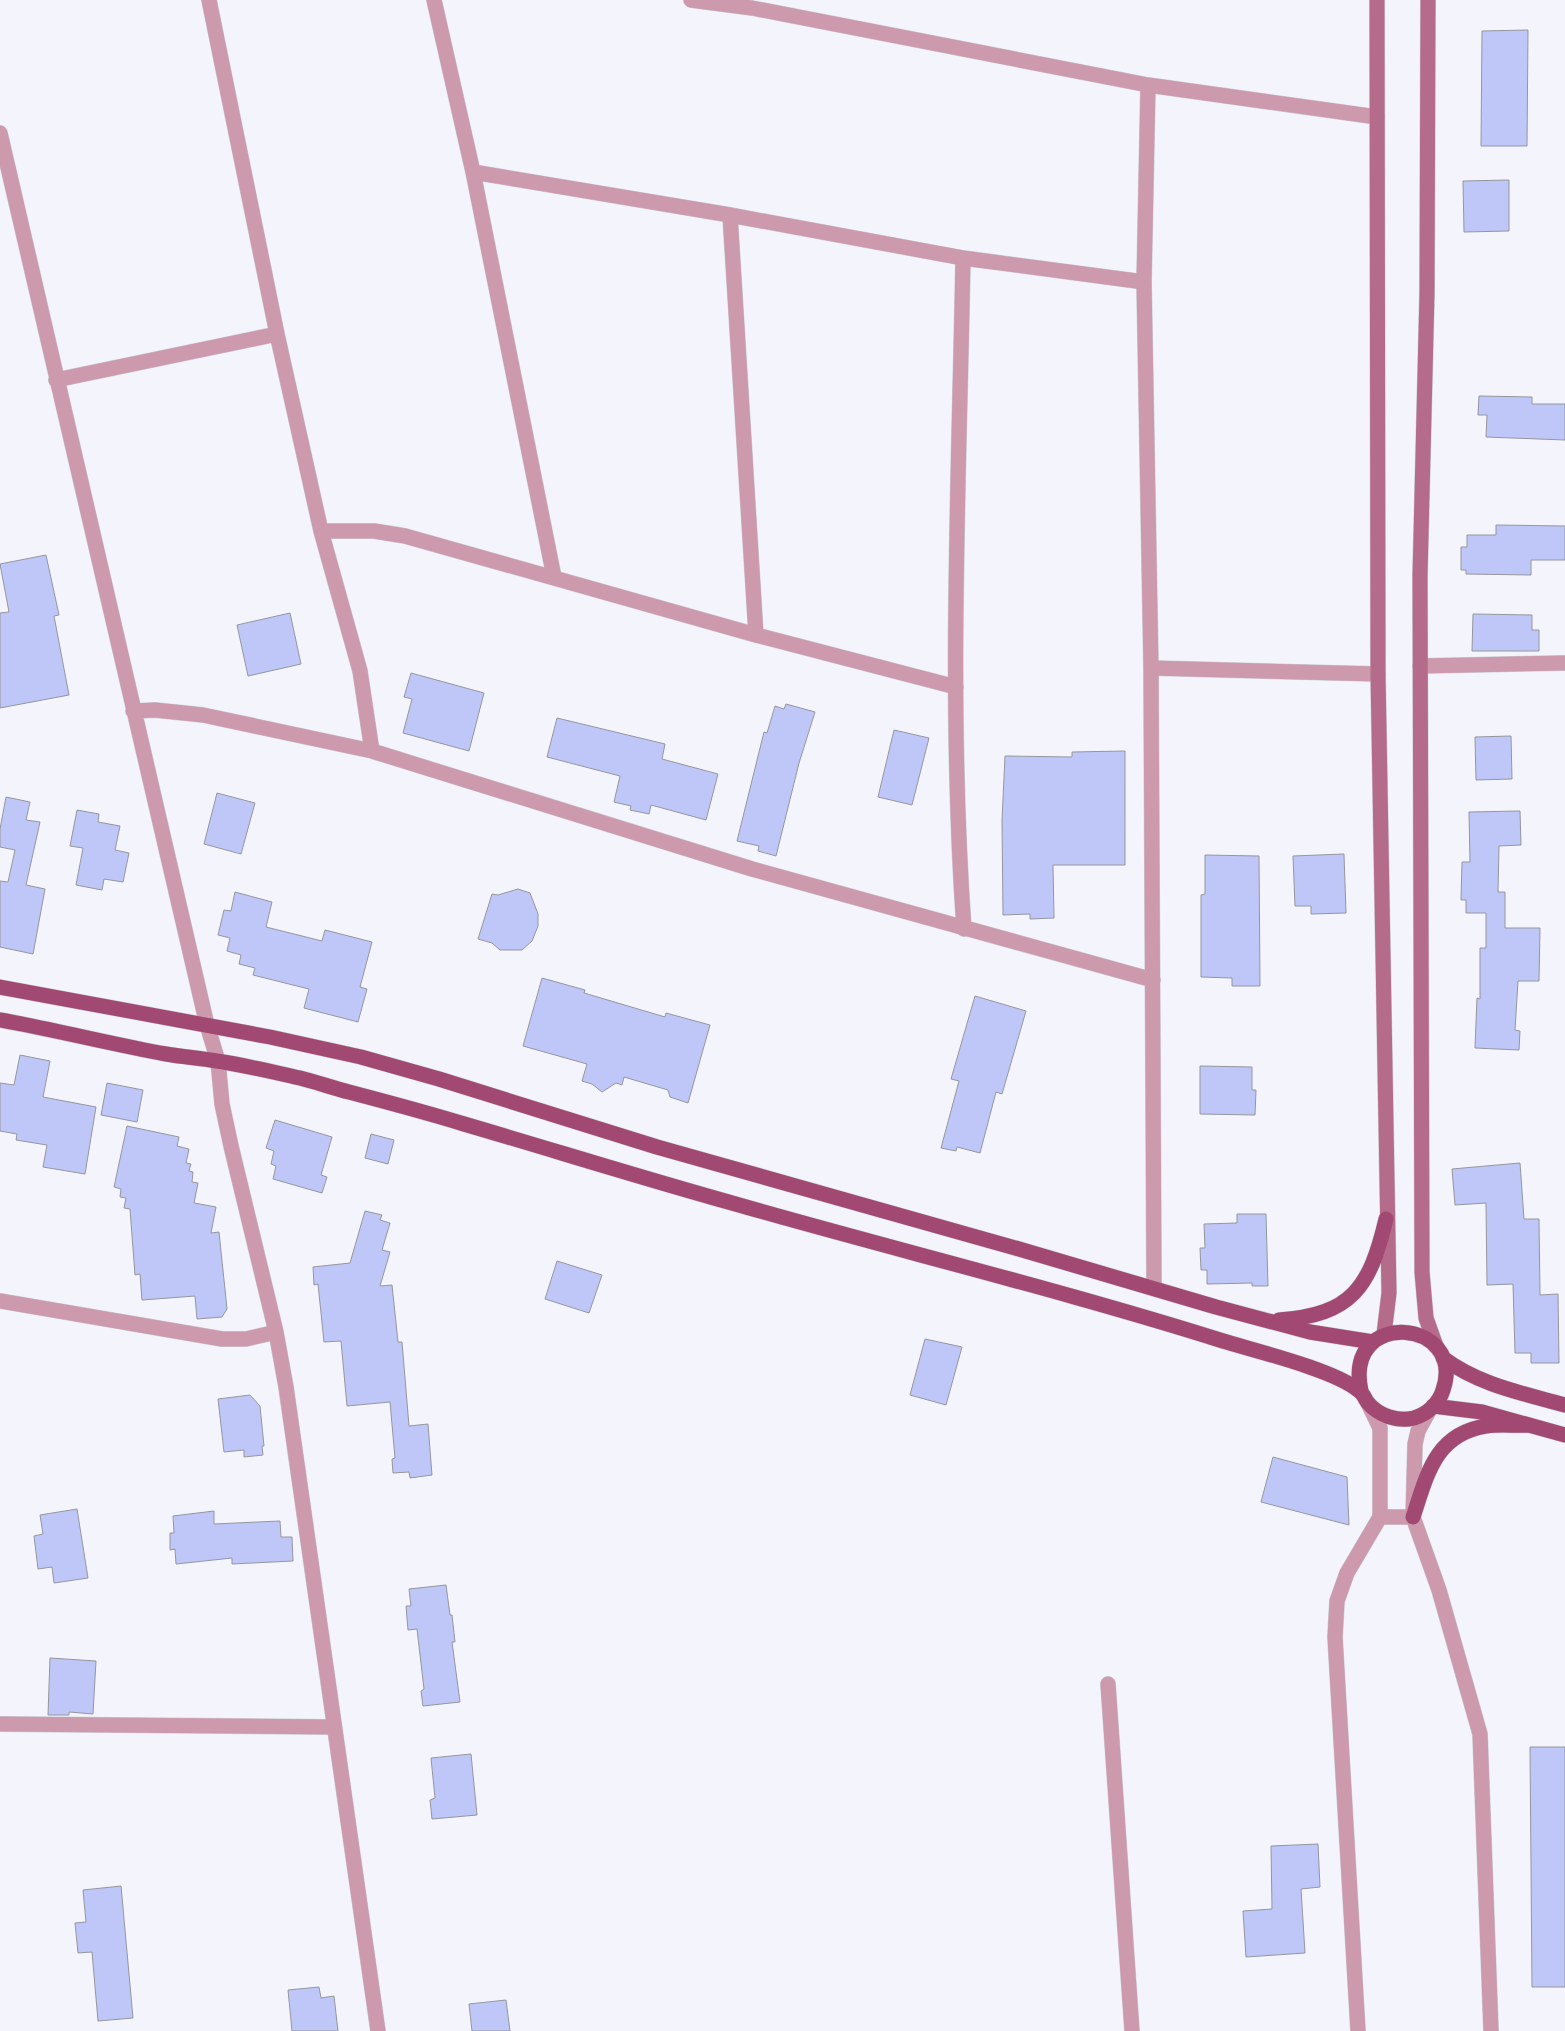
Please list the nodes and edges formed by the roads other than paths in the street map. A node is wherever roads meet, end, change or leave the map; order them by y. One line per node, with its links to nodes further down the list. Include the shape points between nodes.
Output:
1 (209, 0): 14 (street)
2 (434, 0): 10 (street)
3 (691, 0): 6 (street)
4 (1377, 0): 8 (main road)
5 (1428, 0): 20 (main road, via 1428,293)
6 (752, 4): 7 (street)
7 (1148, 85): 8 (street); 13 (street)
8 (1377, 117): 22 (main road)
9 (0, 133): 15 (street)
10 (473, 172): 11 (street); 17 (street)
11 (730, 215): 12 (street); 18 (street)
12 (963, 258): 13 (street); 23 (street)
13 (1144, 282): 21 (street)
14 (278, 334): 15 (street); 16 (street)
15 (56, 380): 24 (street)
16 (321, 531): 17 (street, via 374,531 405,536); 25 (street, via 360,670)
17 (554, 577): 18 (street)
18 (756, 635): 23 (street)
19 (1565, 663): 20 (street)
20 (1420, 666): 38 (main road, via 1422,1272 1426,1318)
21 (1151, 668): 22 (street); 27 (street)
22 (1378, 674): 32 (main road)
23 (956, 687): 26 (street)
24 (133, 710): 25 (street, via 203,714); 30 (street)
25 (372, 751): 26 (street, via 752,869)
26 (964, 928): 27 (street)
27 (1153, 980): 33 (street)
28 (0, 988): 30 (main road)
29 (0, 1020): 31 (main road, via 172,1055)
30 (208, 1025): 31 (street); 33 (main road, via 317,1046 405,1069 657,1148)
31 (218, 1061): 36 (street, via 230,1146); 39 (main road, via 302,1078 734,1204 1091,1300 1306,1367 1342,1381)
32 (1386, 1220): 35 (main road, via 1373,1266 1358,1290 1324,1313); 37 (main road, via 1388,1293)
33 (1154, 1288): 35 (main road)
34 (0, 1301): 36 (street, via 222,1339 246,1339)
35 (1266, 1321): 37 (main road, via 1310,1332)
36 (276, 1332): 48 (street)
37 (1379, 1338): 38 (main road, via 1398,1331 1412,1332 1425,1337); 39 (main road, via 1364,1352 1359,1364 1358,1378)
38 (1440, 1352): 40 (main road, via 1463,1373 1489,1384); 41 (main road, via 1446,1372 1445,1387)
39 (1364, 1397): 41 (main road, via 1378,1412 1390,1418 1417,1417); 44 (street, via 1380,1428)
40 (1565, 1405)
41 (1431, 1408): 42 (main road, via 1482,1412); 45 (street, via 1418,1431 1415,1444)
42 (1530, 1425): 43 (main road); 45 (main road, via 1486,1426 1444,1446 1430,1466)
43 (1565, 1435)
44 (1380, 1517): 45 (street); 51 (street, via 1347,1572 1337,1601 1334,1636)
45 (1413, 1517): 52 (street, via 1439,1590 1480,1734)
46 (1108, 1684): 50 (street)
47 (0, 1724): 48 (street)
48 (333, 1727): 49 (street)
49 (378, 2031)
50 (1132, 2031)
51 (1358, 2031)
52 (1491, 2031)

